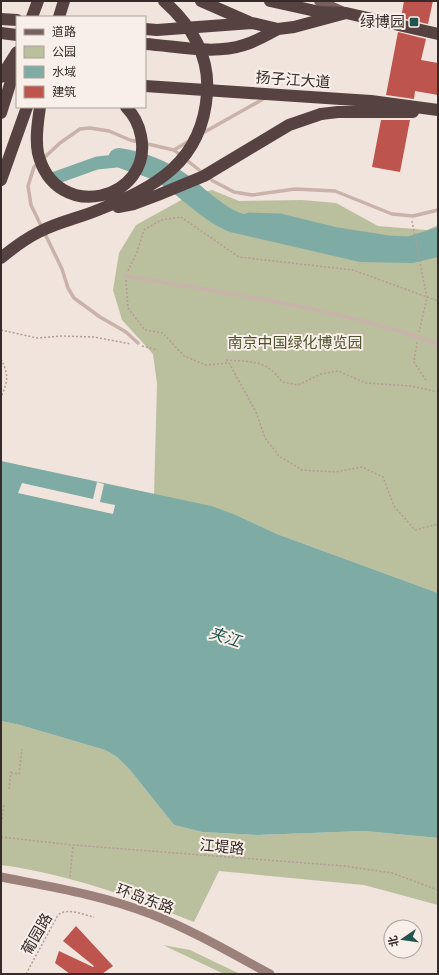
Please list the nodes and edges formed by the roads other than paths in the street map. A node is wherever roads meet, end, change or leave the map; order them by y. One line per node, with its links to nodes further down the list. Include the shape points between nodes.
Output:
1 (38, 1): 7 (highway)
2 (164, 1): 30 (highway, bridge, via 186,22 206,67 208,84 202,126 192,146 166,176 146,189)
3 (201, 1): 10 (highway)
4 (270, 1): 6 (highway, via 320,12)
5 (319, 1): 6 (main road)
6 (346, 13): 12 (highway); 14 (highway)
7 (32, 16)
8 (1, 19): 9 (highway)
9 (16, 20)
10 (252, 23): 11 (highway); 12 (highway)
11 (146, 29)
12 (278, 29): 16 (highway, via 260,40 227,48)
13 (1, 33): 15 (highway)
14 (434, 33)
15 (16, 35)
16 (146, 44)
17 (16, 54): 19 (highway, bridge)
18 (16, 65): 27 (highway, bridge)
19 (1, 77): 20 (highway)
20 (16, 77)
21 (146, 86): 22 (highway, 扬子江大道)
22 (274, 94): 26 (highway, 扬子江大道, via 371,101); 28 (lane)
23 (27, 108): 29 (highway)
24 (40, 108): 25 (highway, bridge, via 37,127 38,152 47,173 58,187 80,196 95,197 120,188 140,162 143,152 140,133)
25 (127, 108)
26 (438, 110): 30 (highway, bridge, via 321,114 289,125 183,186 134,204)
27 (1, 113)
28 (174, 150): 31 (lane, via 213,181 234,192 252,195 295,189 335,191 392,214 413,216); 34 (lane, via 130,140 109,131 80,129 34,167 28,186 31,205 74,298 126,332)
29 (1, 180)
30 (97, 210): 32 (highway, bridge, via 38,232 20,242)
31 (438, 210)
32 (1, 258)
33 (126, 276): 35 (lane, via 300,306)
34 (138, 344)
35 (438, 344)
36 (1, 877): 37 (street, 环岛东路, via 64,888 151,914 208,940)
37 (270, 974)

